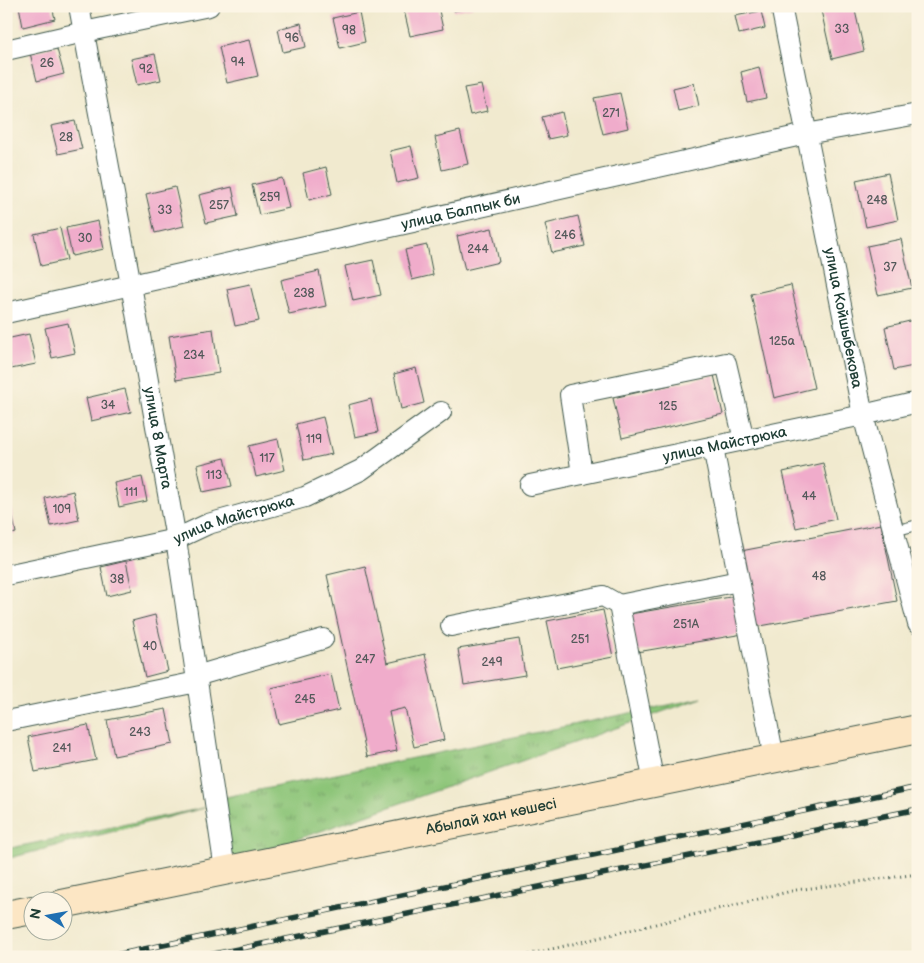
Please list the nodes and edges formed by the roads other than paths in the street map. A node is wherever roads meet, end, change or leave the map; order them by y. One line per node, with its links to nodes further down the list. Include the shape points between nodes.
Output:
1 (79, 6): 4 (street, улица 8 Марта)
2 (209, 6): 4 (street)
3 (781, 6): 7 (street, улица Койшыбекова)
4 (84, 32): 5 (street); 8 (street, улица 8 Марта)
5 (6, 50)
6 (918, 114): 7 (street, улица Балпык би)
7 (806, 134): 8 (street, улица Балпык би); 12 (street, улица Койшыбекова)
8 (131, 285): 9 (street, улица Балпык би); 19 (street, улица 8 Марта)
9 (6, 313)
10 (918, 402): 12 (street, улица Майстрюка)
11 (441, 412): 19 (street, улица Майстрюка, via 361,470 314,493 208,524)
12 (863, 415): 13 (street, улица Майстрюка); 18 (street, улица Койшыбекова)
13 (744, 440): 14 (street, улица Майстрюка); 15 (street, via 726,362 570,395)
14 (713, 447): 15 (street, улица Майстрюка); 21 (street)
15 (582, 474): 16 (street, улица Майстрюка)
16 (530, 485)
17 (918, 525): 18 (lane)
18 (893, 531): 23 (street, улица Койшыбекова)
19 (176, 539): 20 (street, улица Майстрюка); 26 (street, улица 8 Марта)
20 (6, 575)
21 (739, 581): 22 (street); 29 (street)
22 (619, 605): 24 (street, via 603,596); 30 (street)
23 (918, 624)
24 (451, 626)
25 (323, 639): 26 (street)
26 (196, 679): 27 (street); 31 (street, улица 8 Марта)
27 (6, 721)
28 (918, 729): 29 (main road, Абылай хан көшесі)
29 (774, 758): 30 (main road, Абылай хан көшесі)
30 (654, 783): 31 (main road, Абылай хан көшесі)
31 (225, 870): 32 (main road, Абылай хан көшесі)
32 (72, 902)
33 (22, 912): 34 (main road)
34 (6, 915)

